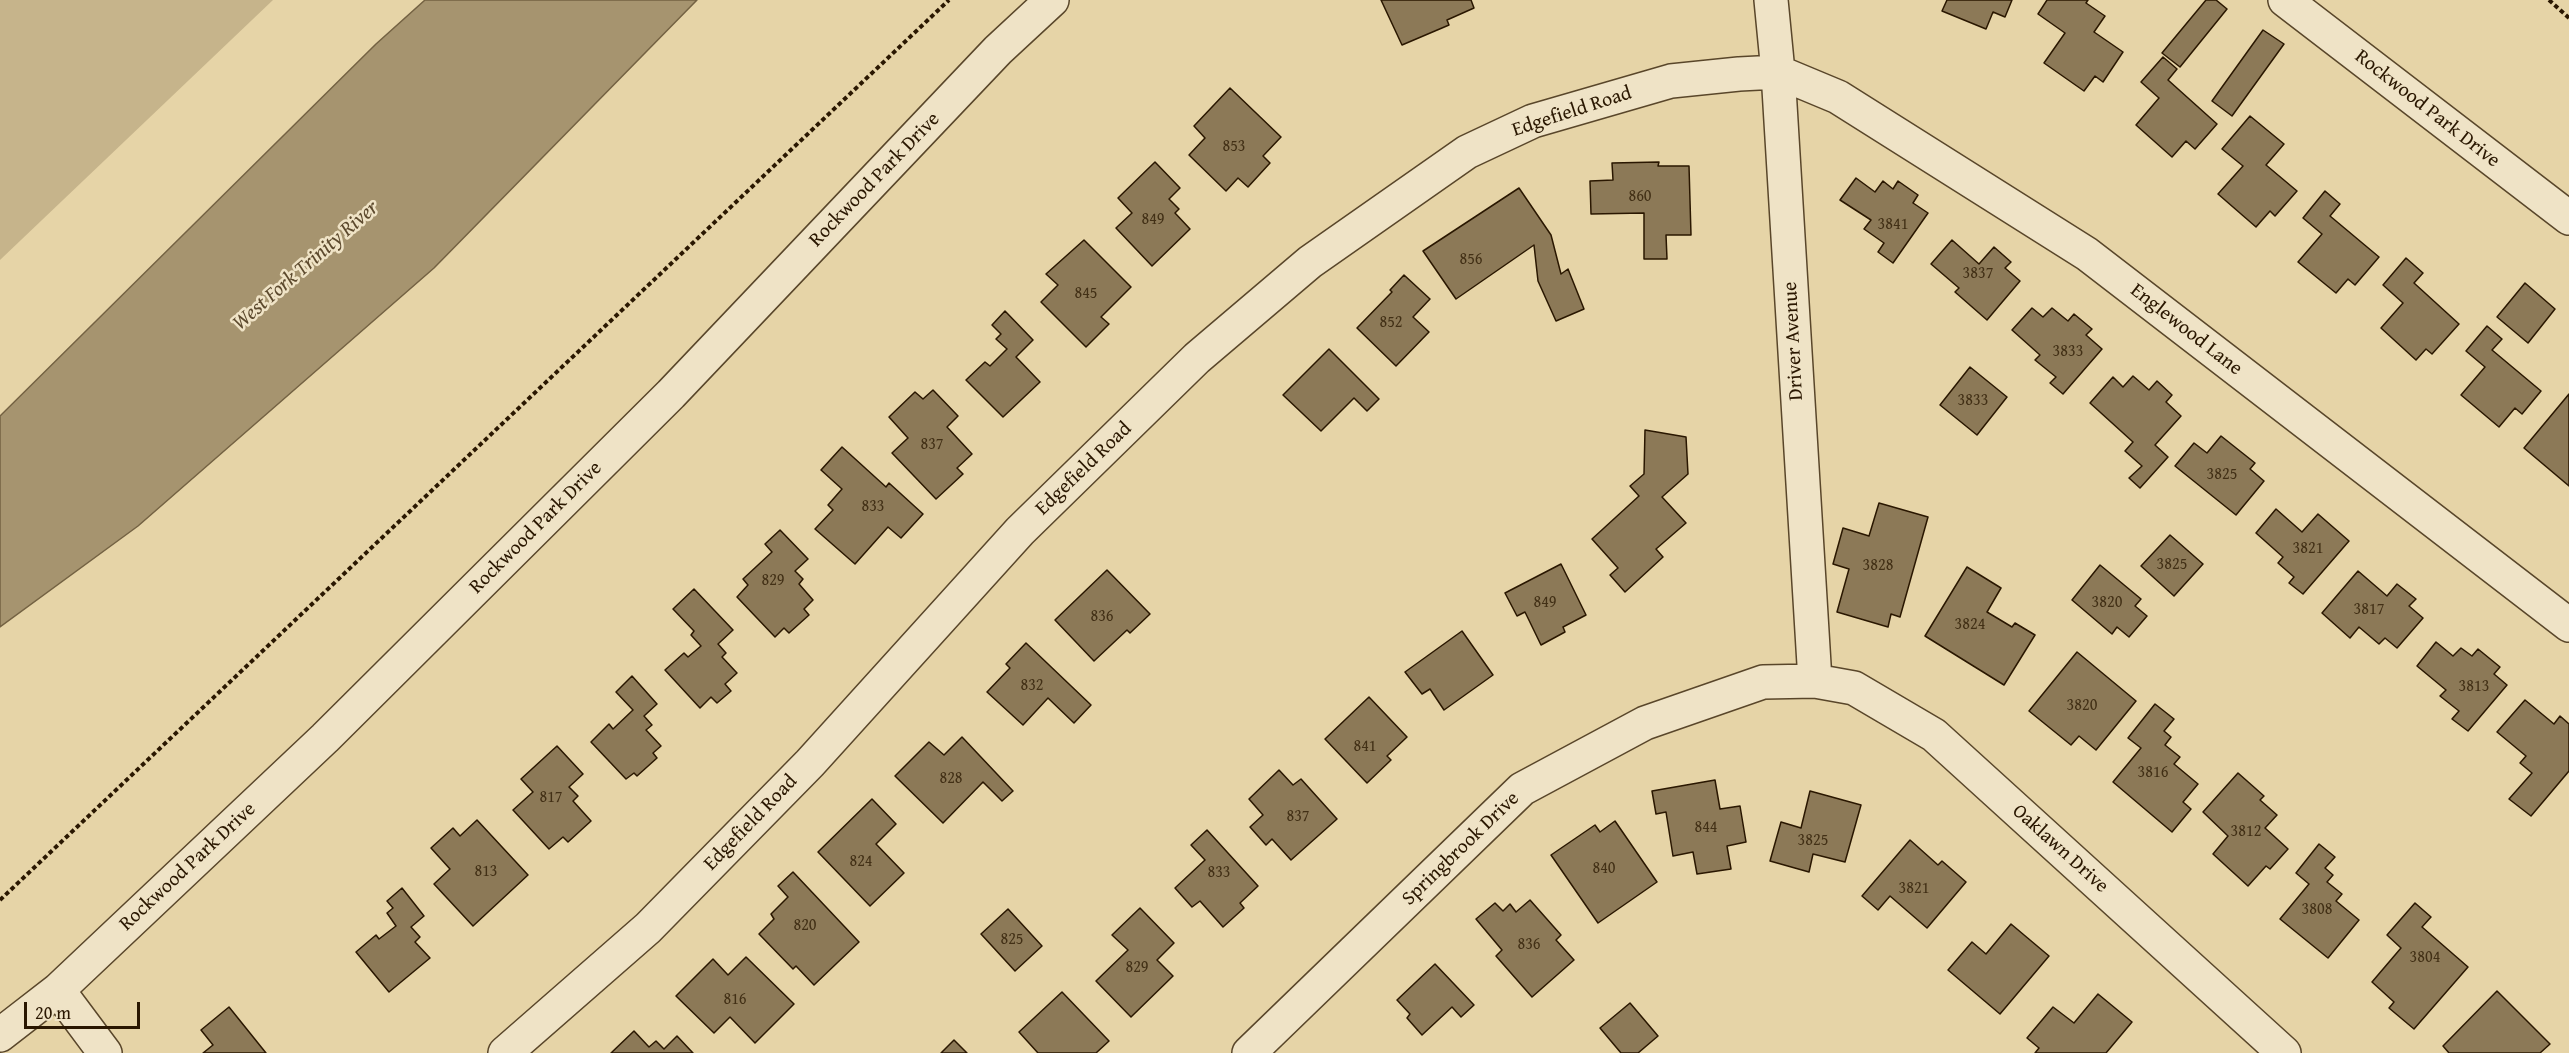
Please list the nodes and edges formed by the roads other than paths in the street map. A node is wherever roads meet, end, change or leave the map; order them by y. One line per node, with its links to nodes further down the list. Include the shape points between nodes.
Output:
1 (1052, 0): 8 (street, Rockwood Park Drive, via 998,50 671,394 324,738)
2 (1771, 0): 4 (street, Driver Avenue)
3 (2285, 0): 5 (street, Rockwood Park Drive)
4 (1778, 72): 6 (street, Englewood Lane, via 1838,97 2087,254); 7 (street, Driver Avenue); 11 (street, Edgefield Road, via 1671,81 1533,121 1467,152 1310,262 1197,358 1020,531 810,763 648,928)
5 (2569, 218)
6 (2569, 625)
7 (1815, 681): 12 (street, Springbrook Drive, via 1763,681 1645,723 1522,789); 13 (street, Oaklawn Drive, via 1854,688 1934,735)
8 (58, 990): 9 (street, Rockwood Park Drive); 10 (street)
9 (0, 1035)
10 (105, 1053)
11 (505, 1053)
12 (1249, 1053)
13 (2284, 1053)

